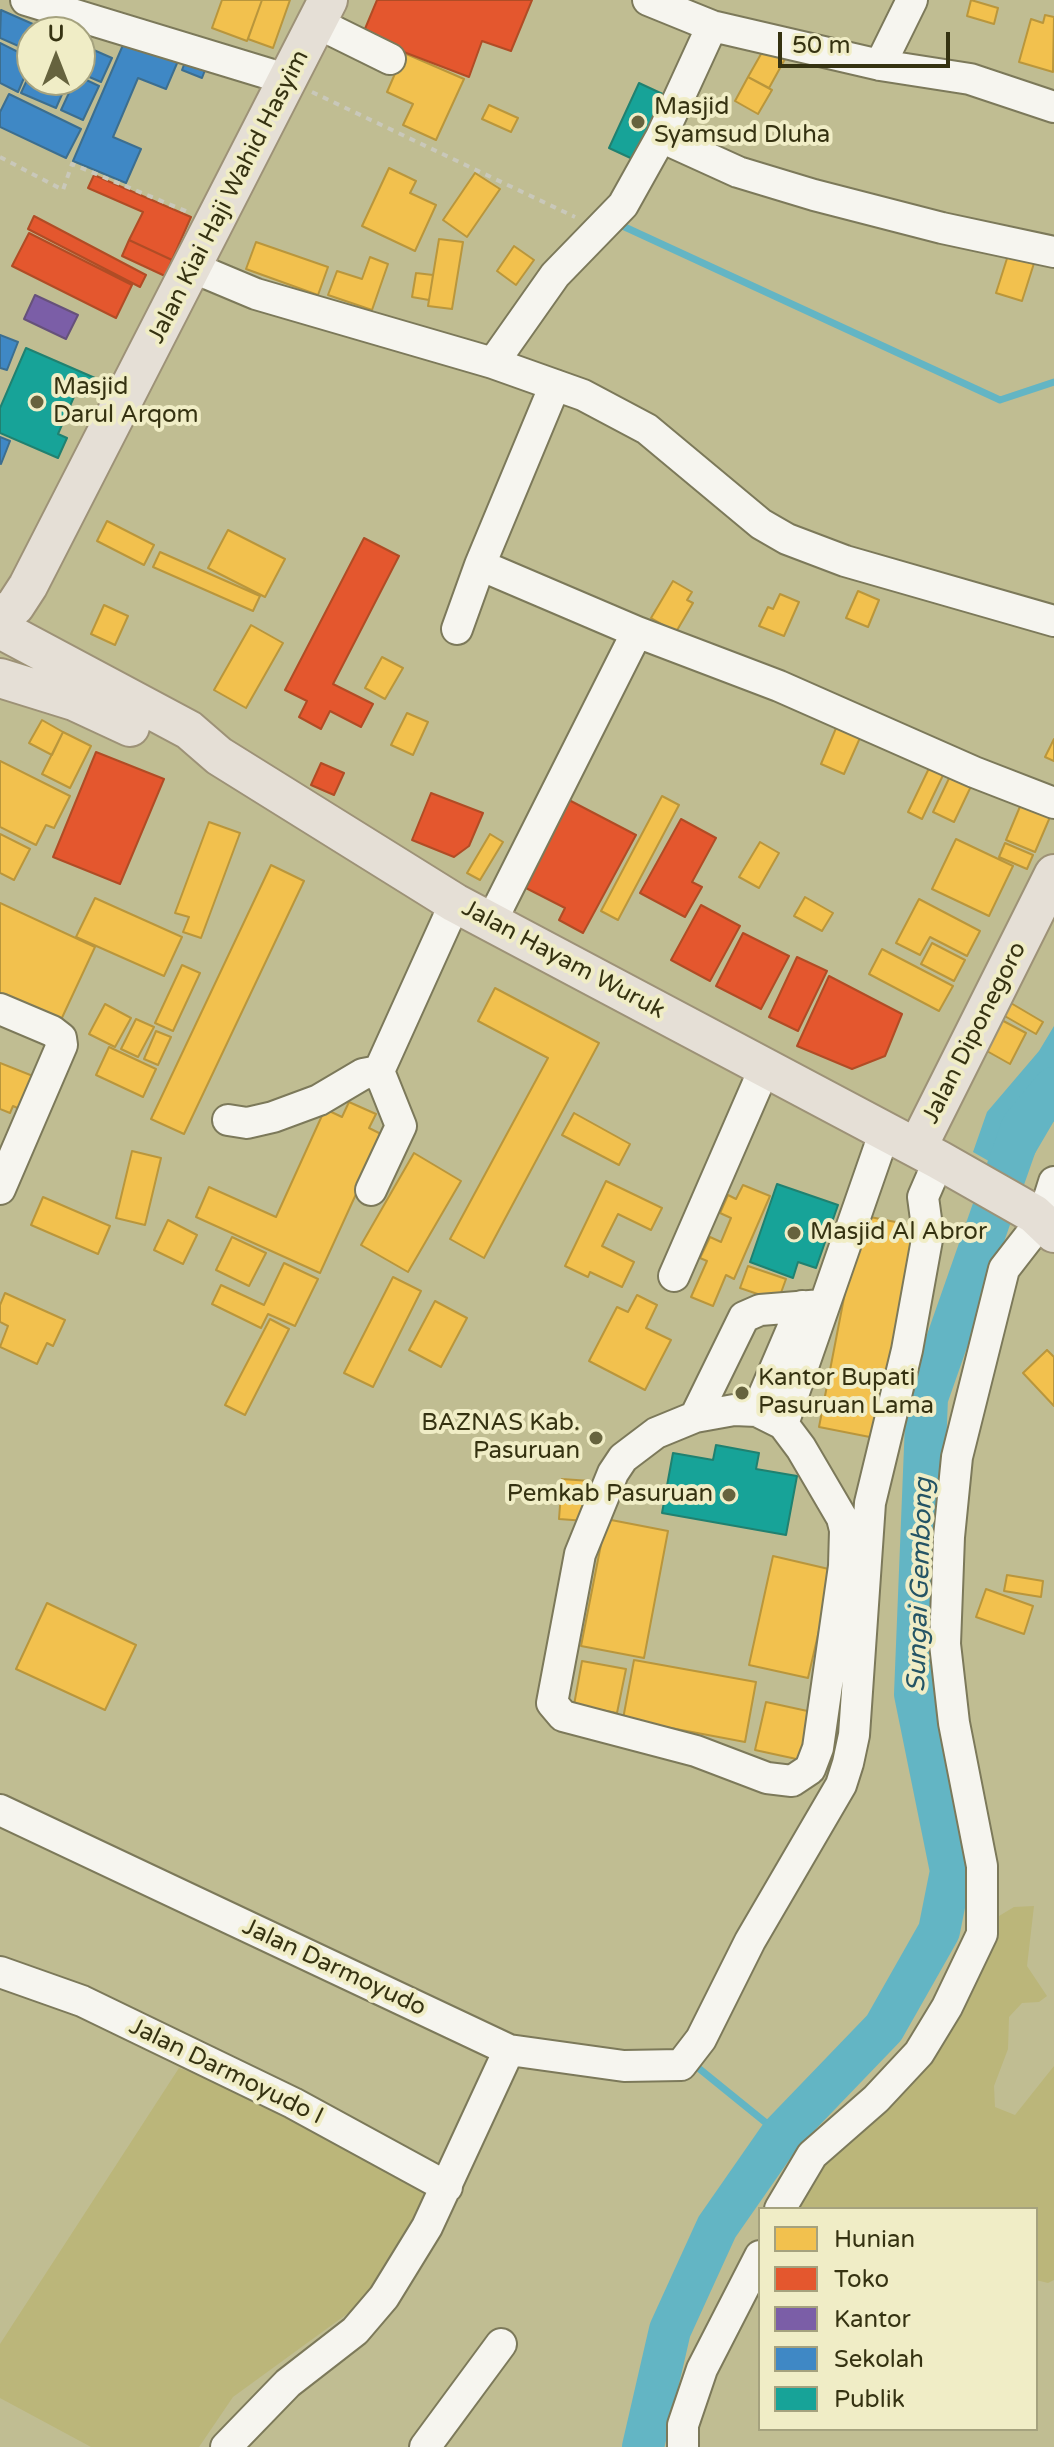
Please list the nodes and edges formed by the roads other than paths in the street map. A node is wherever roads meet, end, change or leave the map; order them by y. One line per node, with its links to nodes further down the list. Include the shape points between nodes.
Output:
1 (26, 0): 8 (street)
2 (648, 0): 5 (street)
3 (912, 0): 7 (street)
4 (323, 12): 6 (street); 8 (main road, Jalan Kiai Haji Wahid Hasyim)
5 (712, 26): 7 (street); 10 (street)
6 (390, 59)
7 (880, 65): 9 (street, via 970,79)
8 (289, 80): 12 (main road, Jalan Kiai Haji Wahid Hasyim)
9 (1054, 107)
10 (661, 137): 11 (street, via 738,172 814,195); 13 (street, via 623,205 555,275)
11 (1054, 252)
12 (194, 268): 13 (street, via 256,294); 19 (main road, Jalan Kiai Haji Wahid Hasyim)
13 (493, 363): 14 (street)
14 (555, 385): 15 (street); 16 (street, via 647,429 761,524 787,539 845,561)
15 (480, 565): 17 (street); 18 (street)
16 (1054, 621)
17 (457, 629)
18 (637, 632): 21 (street); 24 (street)
19 (6, 652): 20 (main road, Jalan Hayam Wuruk, via 67,668 189,730); 20 (main road, Jalan Hayam Wuruk, via 74,701 182,752)
20 (219, 756): 23 (main road, Jalan Hayam Wuruk)
21 (1054, 803)
22 (1054, 874): 29 (main road, Jalan Diponegoro)
23 (455, 903): 24 (main road, Jalan Hayam Wuruk); 27 (street)
24 (491, 922): 26 (main road, Jalan Hayam Wuruk)
25 (0, 1009): 31 (street, via 52,1031 62,1045)
26 (765, 1067): 29 (main road, Jalan Hayam Wuruk); 34 (street)
27 (379, 1071): 28 (street, via 273,1117 247,1123); 32 (street, via 401,1126)
28 (228, 1120)
29 (922, 1151): 33 (main road, Jalan Hayam Wuruk); 35 (street); 40 (street, Jalan Darmoyudo, via 928,1230 907,1350 870,1503 851,1751 841,1785 687,2060 663,2067 624,2066)
30 (1054, 1182): 33 (street)
31 (0, 1189)
32 (371, 1190)
33 (1043, 1223): 42 (street, via 1004,1269 957,1457 949,1537 945,1644 954,1723 982,1866 982,1934 919,2053 812,2155)
34 (674, 1276)
35 (812, 1306): 36 (street, via 760,1310 744,1317); 37 (street)
36 (695, 1417): 37 (street, via 722,1411); 37 (street, via 656,1433 623,1458 605,1490 580,1554 552,1703 563,1716 696,1751 783,1781 806,1775 814,1763 846,1545 842,1518)
37 (770, 1418)
38 (0, 1810): 40 (street, Jalan Darmoyudo)
39 (0, 1972): 41 (street, Jalan Darmoyudo I, via 82,2001 293,2103)
40 (509, 2050): 41 (street)
41 (447, 2187): 45 (street, via 384,2297 355,2331 288,2383)
42 (781, 2207)
43 (758, 2260): 47 (street, via 702,2369 683,2425)
44 (501, 2344): 46 (street)
45 (226, 2447)
46 (425, 2447)
47 (683, 2447)

